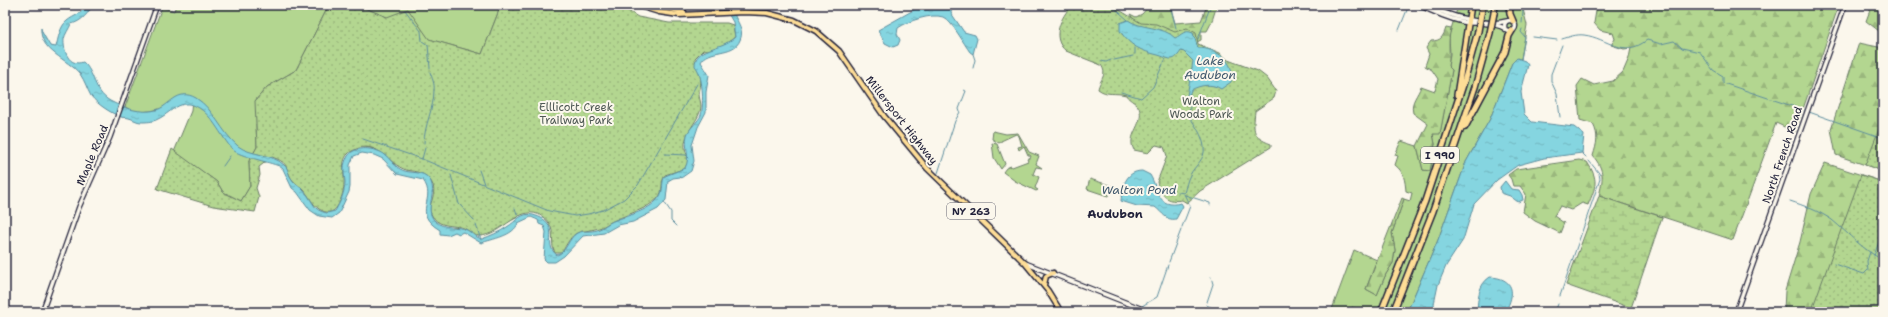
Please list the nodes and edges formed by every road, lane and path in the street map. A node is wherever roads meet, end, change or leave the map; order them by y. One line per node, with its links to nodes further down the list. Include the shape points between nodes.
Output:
1 (157, 5): 21 (main road, Maple Road)
2 (636, 5): 11 (main road, Millersport Highway / NY 263, via 666,14)
3 (652, 5): 11 (main road, Millersport Highway / NY 263)
4 (1419, 5): 12 (main road, via 1437,14)
5 (1427, 5): 12 (main road)
6 (1471, 5): 12 (highway)
7 (1483, 5): 16 (highway, I 990, bridge, via 1464,82)
8 (1495, 5): 17 (highway, I 990, bridge, via 1476,87)
9 (1509, 5): 13 (highway)
10 (1845, 5): 26 (main road, North French Road)
11 (693, 13): 18 (main road, Millersport Highway / NY 263, via 772,14 794,20 816,31 834,47 926,168)
12 (1468, 21): 13 (main road); 14 (main road, via 1498,25); 16 (highway, via 1457,95)
13 (1510, 21): 14 (main road, via 1505,24); 15 (main road, via 1516,26)
14 (1506, 29): 15 (main road)
15 (1512, 31): 17 (highway, via 1505,52)
16 (1448, 131): 24 (highway, I 990, via 1425,201)
17 (1456, 146): 25 (highway, I 990)
18 (1025, 263): 19 (main road); 20 (main road, Millersport Highway / NY 263)
19 (1053, 274): 20 (main road, via 1046,276); 23 (main road)
20 (1044, 285): 22 (main road, Millersport Highway / NY 263)
21 (42, 312)
22 (1061, 312)
23 (1150, 312)
24 (1381, 312)
25 (1393, 312)
26 (1736, 312)

